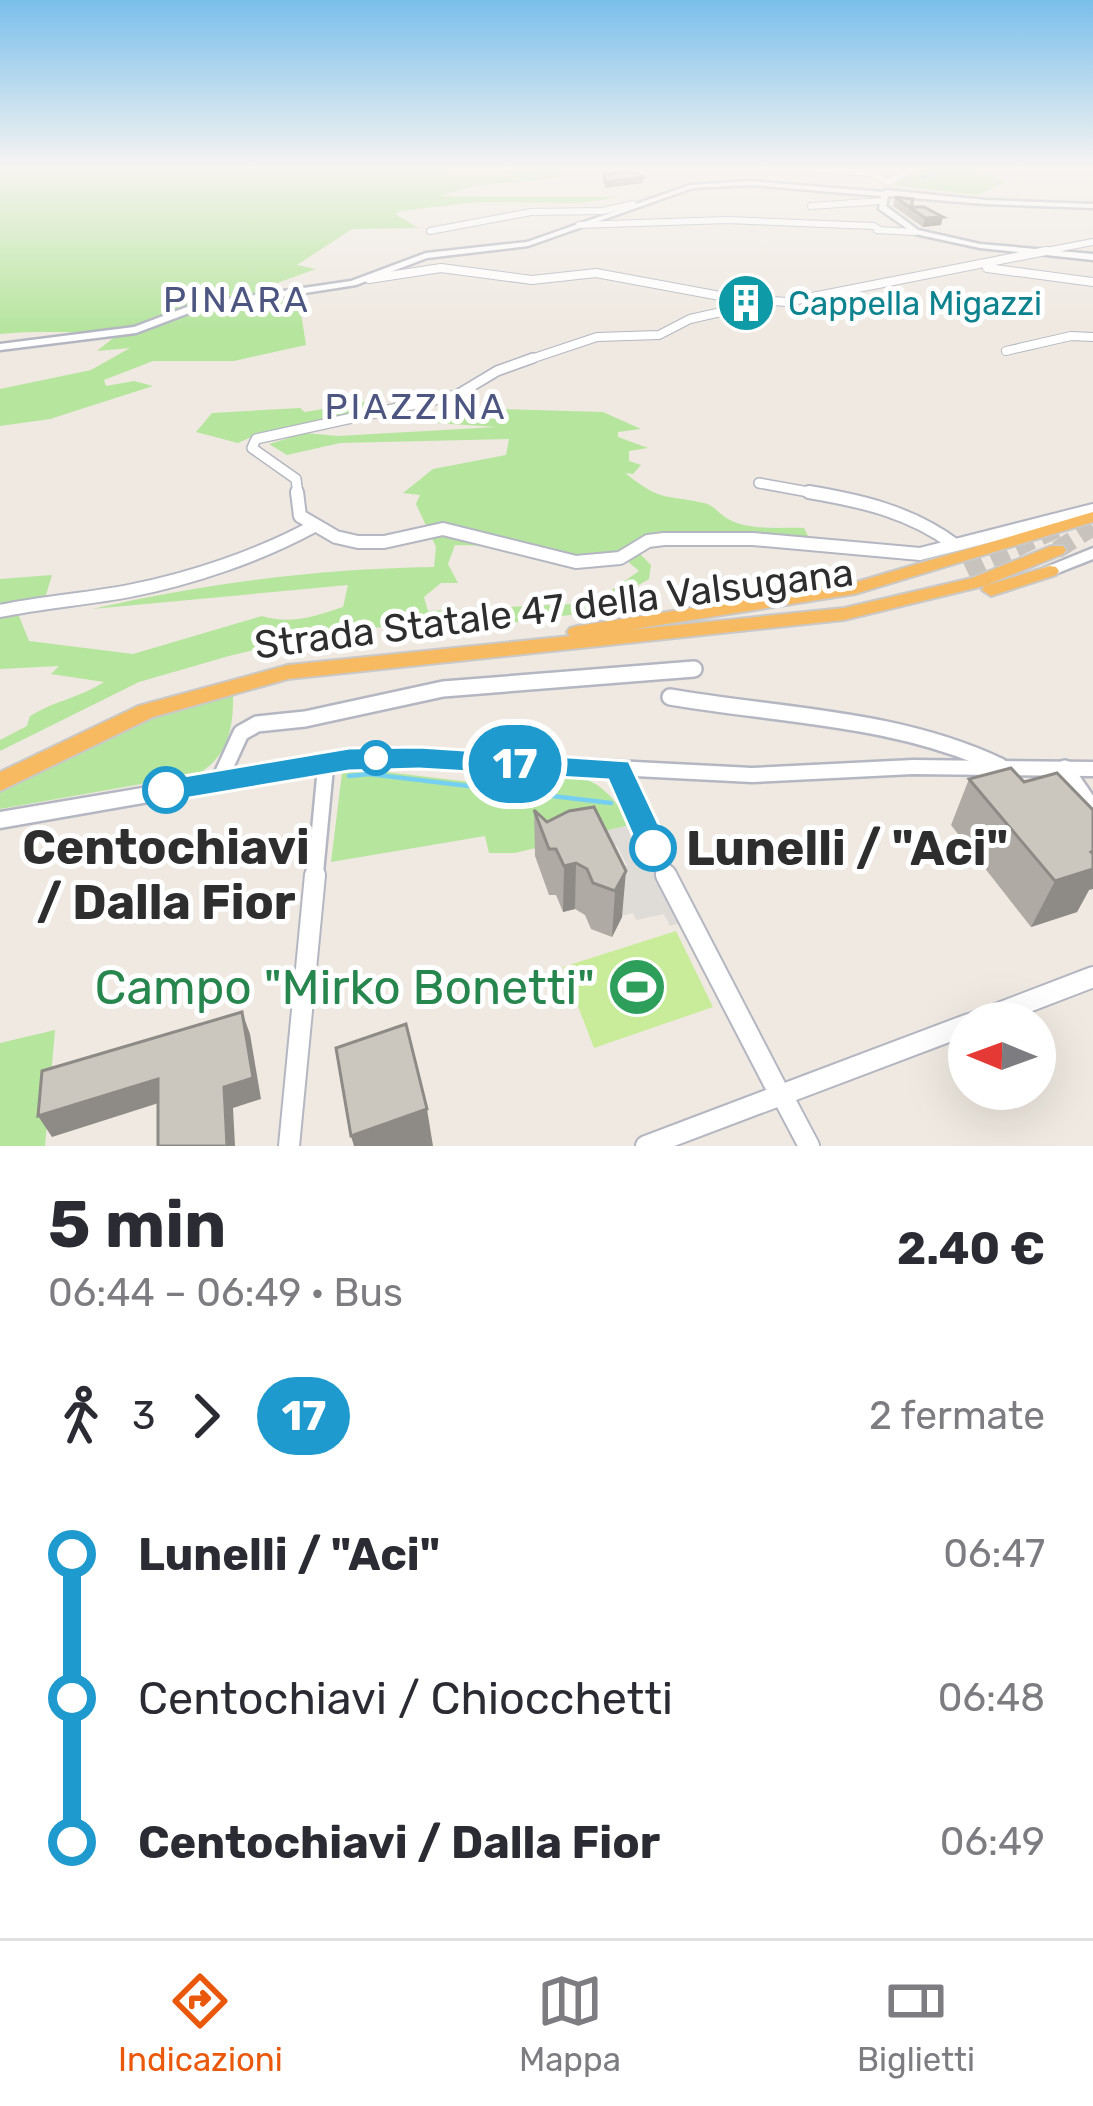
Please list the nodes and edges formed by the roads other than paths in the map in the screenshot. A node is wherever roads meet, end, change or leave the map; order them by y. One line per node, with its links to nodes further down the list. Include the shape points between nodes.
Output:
1 (481, 221): 7 (street)
2 (588, 221): 6 (street)
3 (698, 221): 6 (street)
4 (771, 221): 8 (street)
5 (901, 221): 8 (street)
6 (579, 225): 13 (street, via 528,244 415,259)
7 (430, 231)
8 (915, 232): 10 (street)
9 (1093, 242): 10 (street)
10 (1053, 251): 11 (street); 12 (street)
11 (1093, 257)
12 (982, 267): 14 (street); 15 (street)
13 (369, 279): 15 (street, via 441,268 532,280 596,273); 17 (street, via 195,308 136,330)
14 (1093, 282)
15 (766, 302): 21 (street, via 690,319 659,335 573,343 457,394 256,439 254,452 296,479 300,516)
16 (1093, 337): 18 (street)
17 (0, 347)
18 (1006, 350)
19 (759, 483): 22 (street, via 925,524)
20 (1093, 513): 22 (street); 27 (highway, via 855,589)
21 (314, 526): 22 (street, via 358,542 466,531 576,562 620,558 664,538 920,554); 26 (street, via 275,547 129,591)
22 (956, 545)
23 (1093, 553): 24 (main road)
24 (1053, 561): 37 (highway, Strada Statale 47 della Valsugana, via 974,595 891,613 288,671 146,711)
25 (968, 572): 27 (highway, Strada Statale 47 della Valsugana, via 815,607)
26 (0, 611)
27 (573, 633): 31 (highway, Strada Statale 47 della Valsugana, via 245,670 94,721)
28 (694, 669): 36 (street, via 462,687 257,724 228,753)
29 (670, 697): 35 (street, via 911,736)
30 (326, 762): 33 (street, via 419,758); 36 (street); 44 (street)
31 (0, 768)
32 (1065, 768): 34 (street); 35 (street); 38 (street)
33 (619, 769): 35 (street); 43 (street)
34 (1093, 769)
35 (1018, 772)
36 (219, 781): 39 (street)
37 (0, 782)
38 (1093, 809)
39 (0, 820)
40 (1093, 977): 41 (street)
41 (1028, 1002)
42 (948, 1033): 43 (street)
43 (781, 1095): 45 (street); 46 (street)
44 (289, 1146)
45 (646, 1146)
46 (809, 1146)

